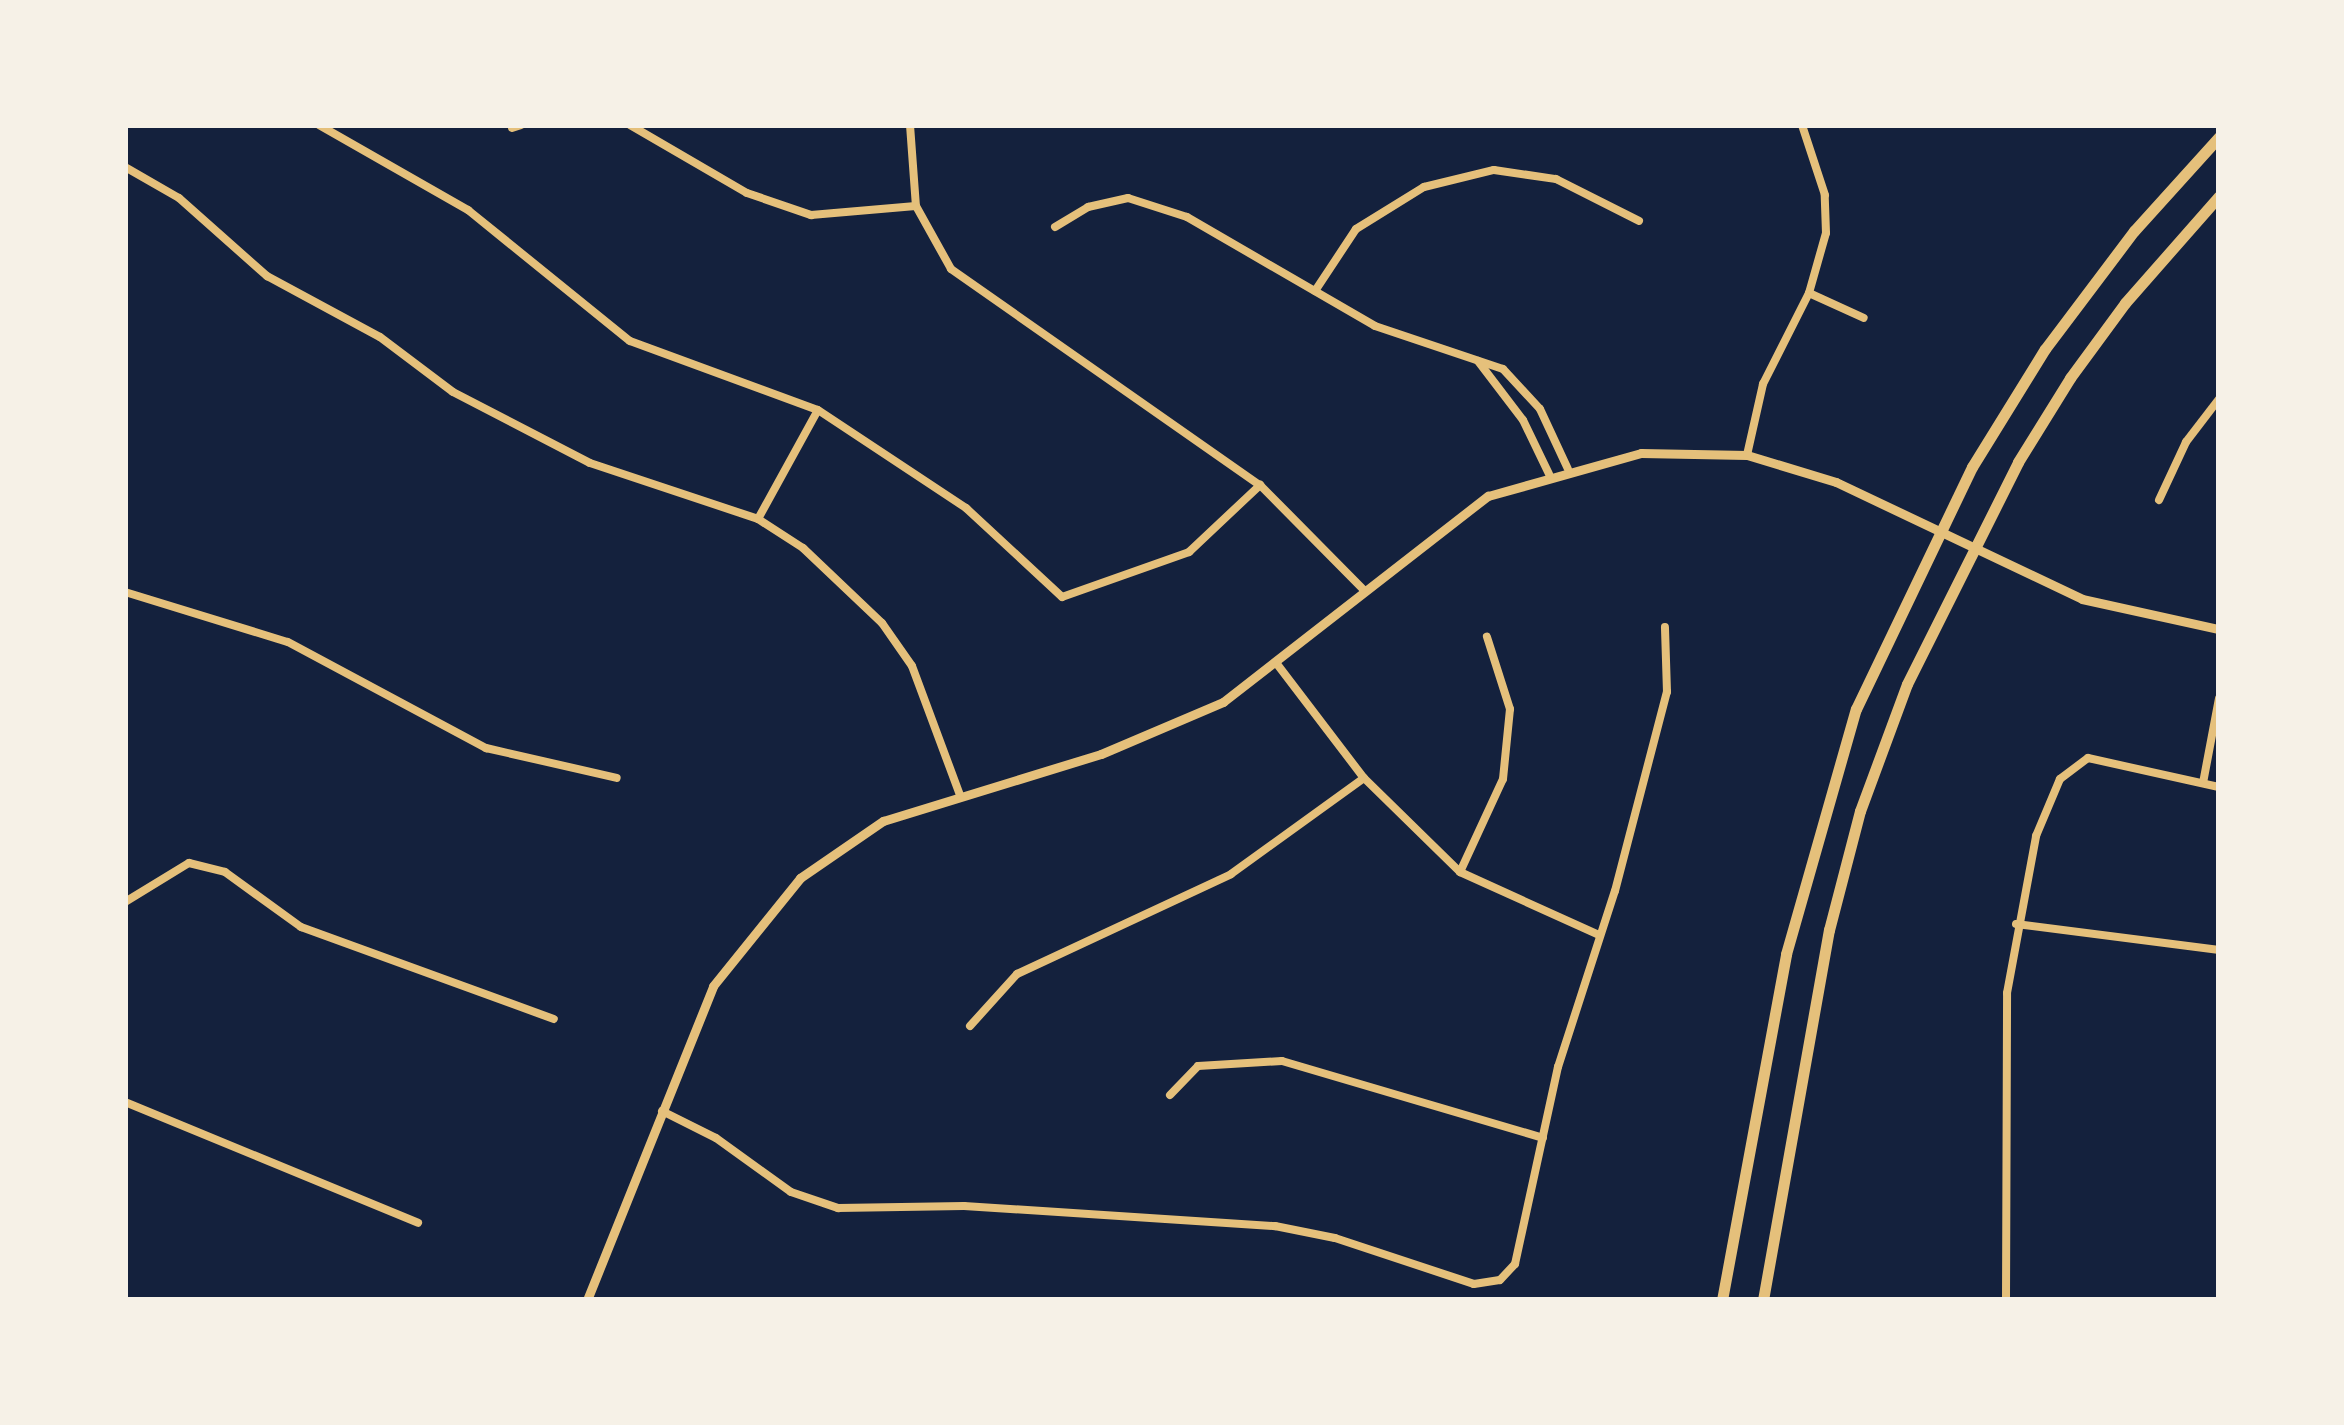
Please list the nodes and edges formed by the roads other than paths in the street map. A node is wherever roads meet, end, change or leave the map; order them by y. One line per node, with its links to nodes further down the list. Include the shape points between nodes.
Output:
1 (318, 125): 18 (street, via 468,210 630,341)
2 (630, 125): 8 (street, via 747,194 811,215)
3 (910, 125): 8 (street)
4 (1802, 125): 12 (street, via 1826,213)
5 (2219, 137): 25 (main road, via 2134,231 2045,350 1972,467)
6 (125, 167): 24 (street, via 179,198 267,276 380,337 452,392 590,463)
7 (2219, 196): 26 (main road, via 2070,378)
8 (916, 206): 22 (street, via 950,269)
9 (1639, 221): 11 (street, via 1556,179 1494,170 1424,187 1356,229)
10 (1056, 228): 11 (street, via 1088,206 1128,198 1187,217)
11 (1315, 291): 14 (street, via 1374,326)
12 (1809, 293): 13 (street); 19 (street, via 1763,384)
13 (1864, 318)
14 (1478, 361): 15 (street, via 1503,369); 17 (street)
15 (1524, 391): 17 (street); 20 (street, via 1540,409)
16 (2219, 399): 23 (street, via 2186,442)
17 (1511, 405): 21 (street)
18 (818, 410): 22 (street, via 966,508 1062,597 1188,552); 24 (street)
19 (1746, 455): 20 (street, via 1641,453); 25 (street, via 1836,482)
20 (1568, 469): 21 (street)
21 (1549, 474): 27 (street, via 1488,496)
22 (1260, 484): 27 (street)
23 (2159, 500)
24 (758, 519): 38 (street, via 842,580 882,623 938,722)
25 (1939, 535): 26 (street); 52 (main road, via 1856,708 1805,869)
26 (1974, 552): 30 (street, via 2082,599); 53 (main road, via 1935,621 1860,811 1803,1057)
27 (1364, 590): 32 (street)
28 (125, 592): 34 (street, via 288,642 486,748)
29 (1665, 627): 42 (street, via 1666,692)
30 (2219, 630)
31 (1487, 637): 39 (street, via 1510,709 1503,779)
32 (1277, 664): 35 (street); 38 (street, via 1223,702 1160,732)
33 (2219, 698): 36 (street)
34 (617, 778)
35 (1364, 778): 39 (street); 45 (street, via 1232,874 1017,974)
36 (2202, 783): 37 (street); 41 (street, via 2076,761 2060,779 2036,836)
37 (2219, 787)
38 (960, 795): 48 (street, via 883,821 848,842 767,912 713,986)
39 (1460, 872): 42 (street)
40 (125, 902): 44 (street, via 189,862 225,872 302,927)
41 (2016, 924): 43 (street); 54 (street, via 2007,993)
42 (1599, 935): 49 (street)
43 (2219, 950)
44 (554, 1020)
45 (970, 1026)
46 (1170, 1095): 49 (street, via 1198,1066 1282,1061)
47 (125, 1102): 50 (street)
48 (662, 1111): 49 (street, via 716,1138 790,1192 838,1208 978,1207 1275,1226 1484,1285 1500,1280 1514,1264); 51 (street)
49 (1543, 1138)
50 (418, 1223)
51 (587, 1300)
52 (1722, 1300)
53 (1763, 1300)
54 (2006, 1300)

